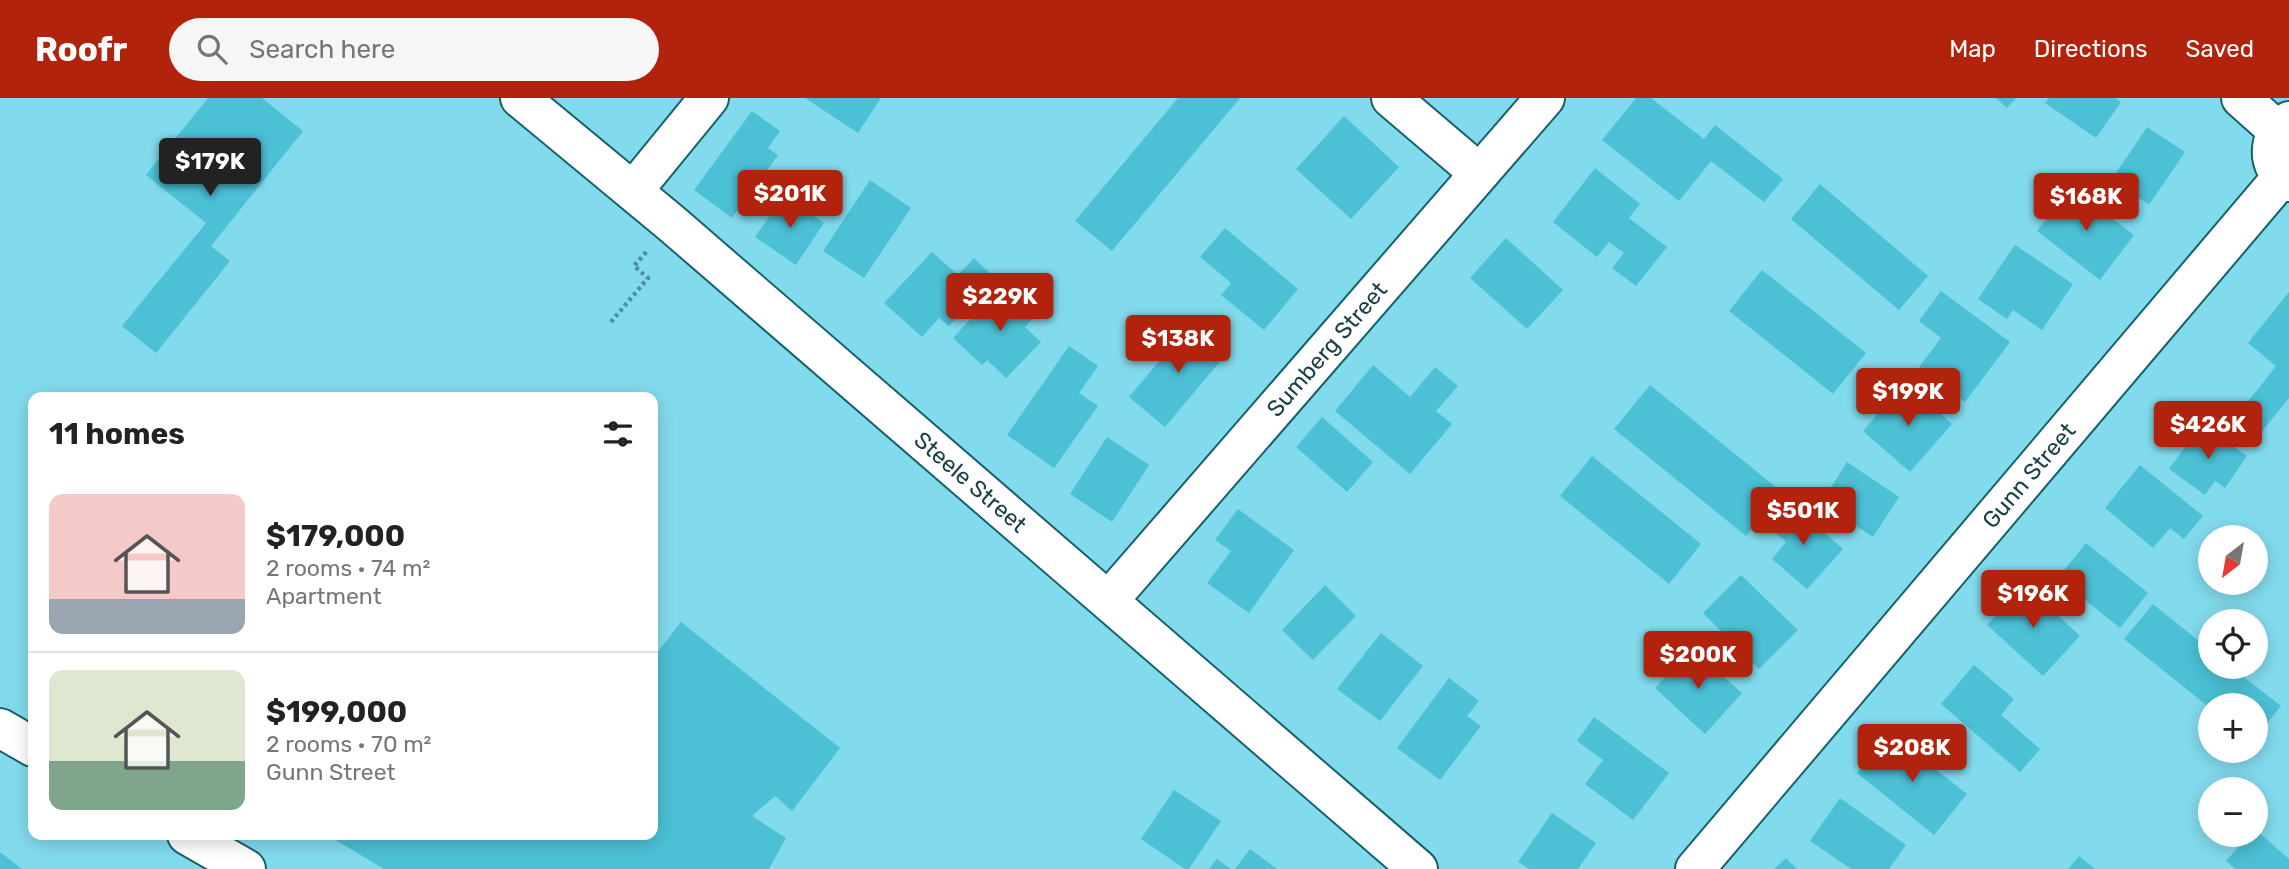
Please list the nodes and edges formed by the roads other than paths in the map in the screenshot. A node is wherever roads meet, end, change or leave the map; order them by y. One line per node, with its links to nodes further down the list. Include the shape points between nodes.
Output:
1 (520, 98): 9 (street, Steele Street)
2 (709, 98): 9 (street)
3 (1391, 98): 7 (street)
4 (1545, 98): 7 (street, Sumberg Street)
5 (2241, 98): 6 (street)
6 (2283, 126): 8 (street, via 2270,150 2276,170)
7 (1479, 173): 10 (street, Sumberg Street)
8 (2286, 180): 16 (street, Gunn Street)
9 (633, 191): 10 (street, Steele Street)
10 (1109, 600): 15 (street, Steele Street)
11 (0, 728): 12 (street)
12 (28, 744)
13 (196, 840): 14 (street)
14 (246, 869)
15 (1418, 869)
16 (1695, 869)

